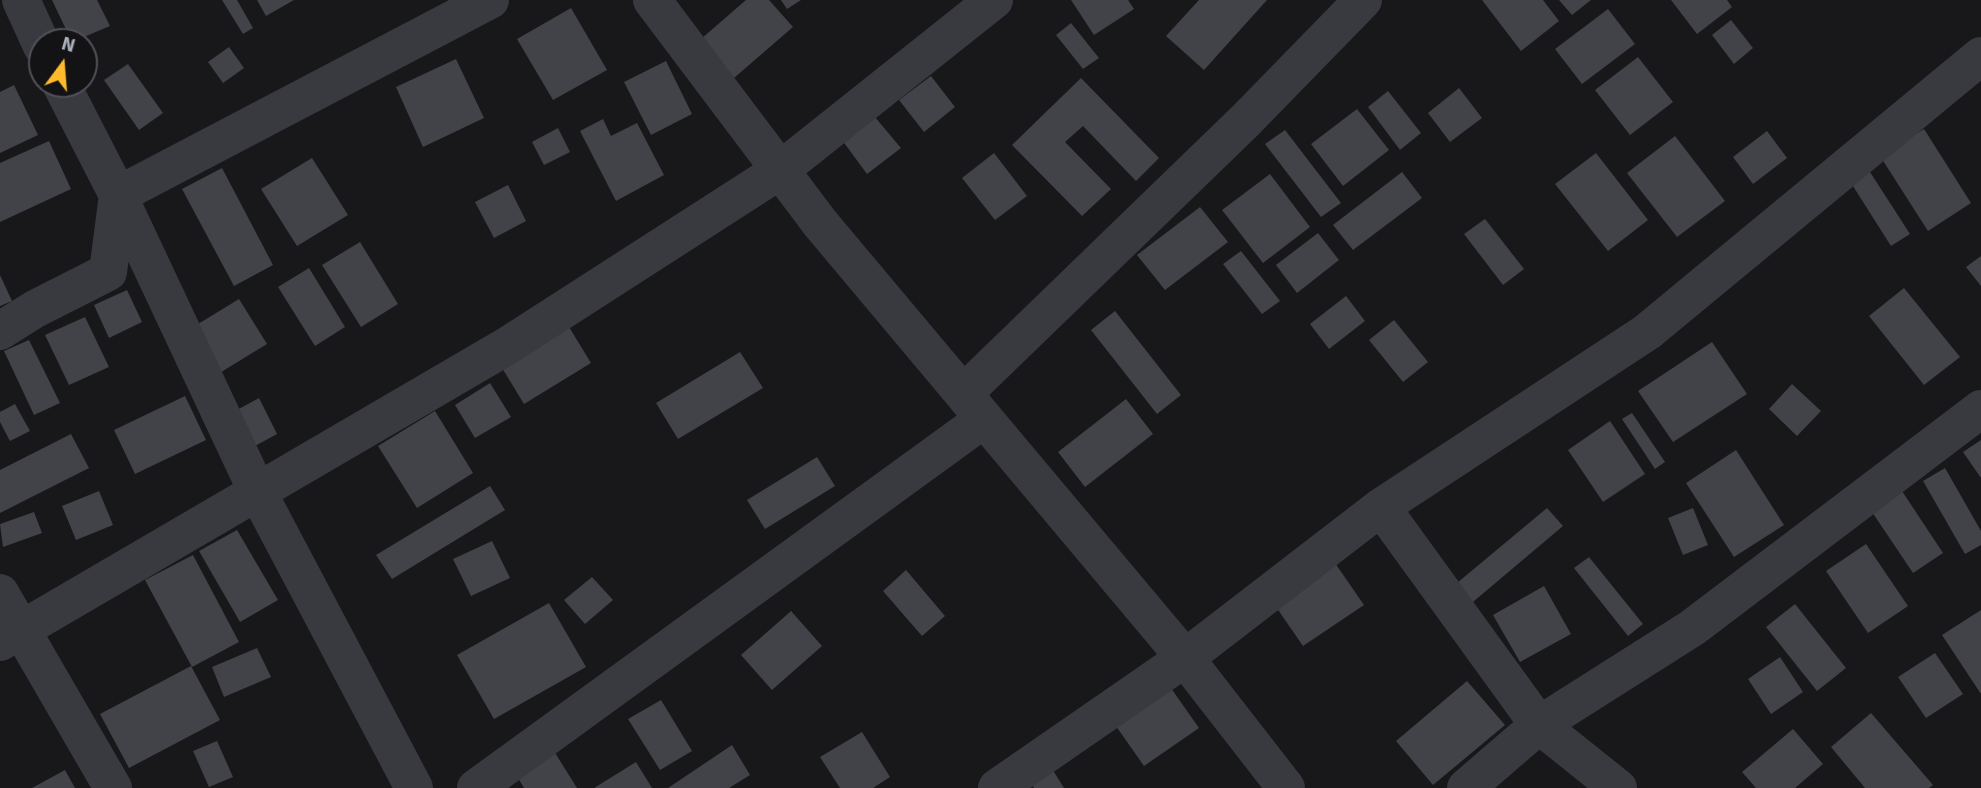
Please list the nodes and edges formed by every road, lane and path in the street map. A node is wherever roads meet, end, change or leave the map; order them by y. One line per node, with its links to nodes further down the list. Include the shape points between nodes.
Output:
1 (490, 0): 10 (street)
2 (652, 0): 9 (street)
3 (994, 0): 9 (street)
4 (1363, 0): 12 (street)
5 (24, 2): 6 (street)
6 (35, 28)
7 (1981, 56): 15 (street, via 1647,332)
8 (68, 98): 10 (street)
9 (779, 171): 12 (street); 14 (street, via 508,346)
10 (118, 195): 11 (street, via 108,272); 14 (street)
11 (0, 331)
12 (974, 406): 18 (street); 20 (street)
13 (1981, 409): 19 (street, via 1692,628)
14 (257, 491): 17 (street); 22 (street)
15 (1381, 507): 18 (street); 19 (street)
16 (0, 593): 17 (street)
17 (10, 637): 21 (street)
18 (1185, 658): 23 (street); 24 (street)
19 (1539, 725): 25 (street); 26 (street)
20 (486, 786)
21 (113, 788)
22 (414, 788)
23 (997, 788)
24 (1286, 788)
25 (1466, 788)
26 (1618, 788)

